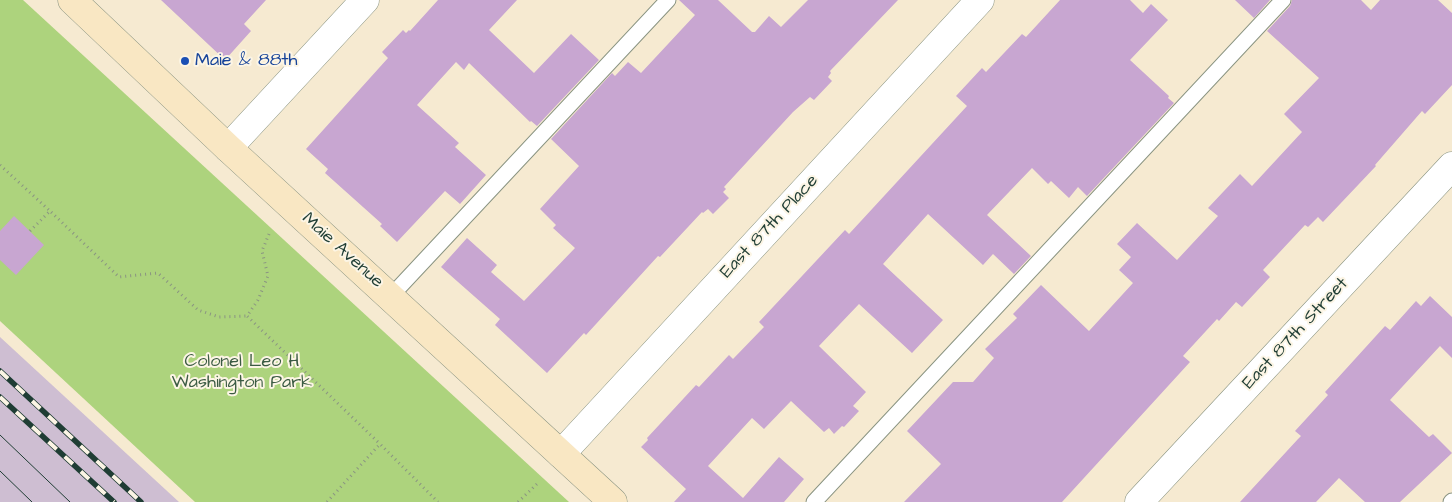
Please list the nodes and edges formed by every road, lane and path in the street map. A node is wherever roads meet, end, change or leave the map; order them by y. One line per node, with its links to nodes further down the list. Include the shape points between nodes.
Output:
1 (72, 0): 6 (street, Maie Avenue)
2 (365, 0): 6 (street)
3 (668, 0): 12 (lane)
4 (980, 0): 15 (street, East 87th Place)
5 (1282, 0): 21 (lane)
6 (228, 148): 12 (street, Maie Avenue)
7 (0, 165): 9 (path)
8 (1452, 166): 22 (street, East 87th Street)
9 (50, 211): 10 (path); 13 (path, via 119,277 158,273 198,310 219,317)
10 (30, 232)
11 (269, 234): 13 (path, via 262,251 268,276)
12 (390, 296): 15 (street, Maie Avenue)
13 (247, 316): 14 (path)
14 (380, 444): 17 (path); 18 (path)
15 (561, 454): 20 (street, Maie Avenue)
16 (538, 483): 19 (path)
17 (327, 502)
18 (438, 502)
19 (518, 502)
20 (612, 502)
21 (814, 502)
22 (1139, 502)

